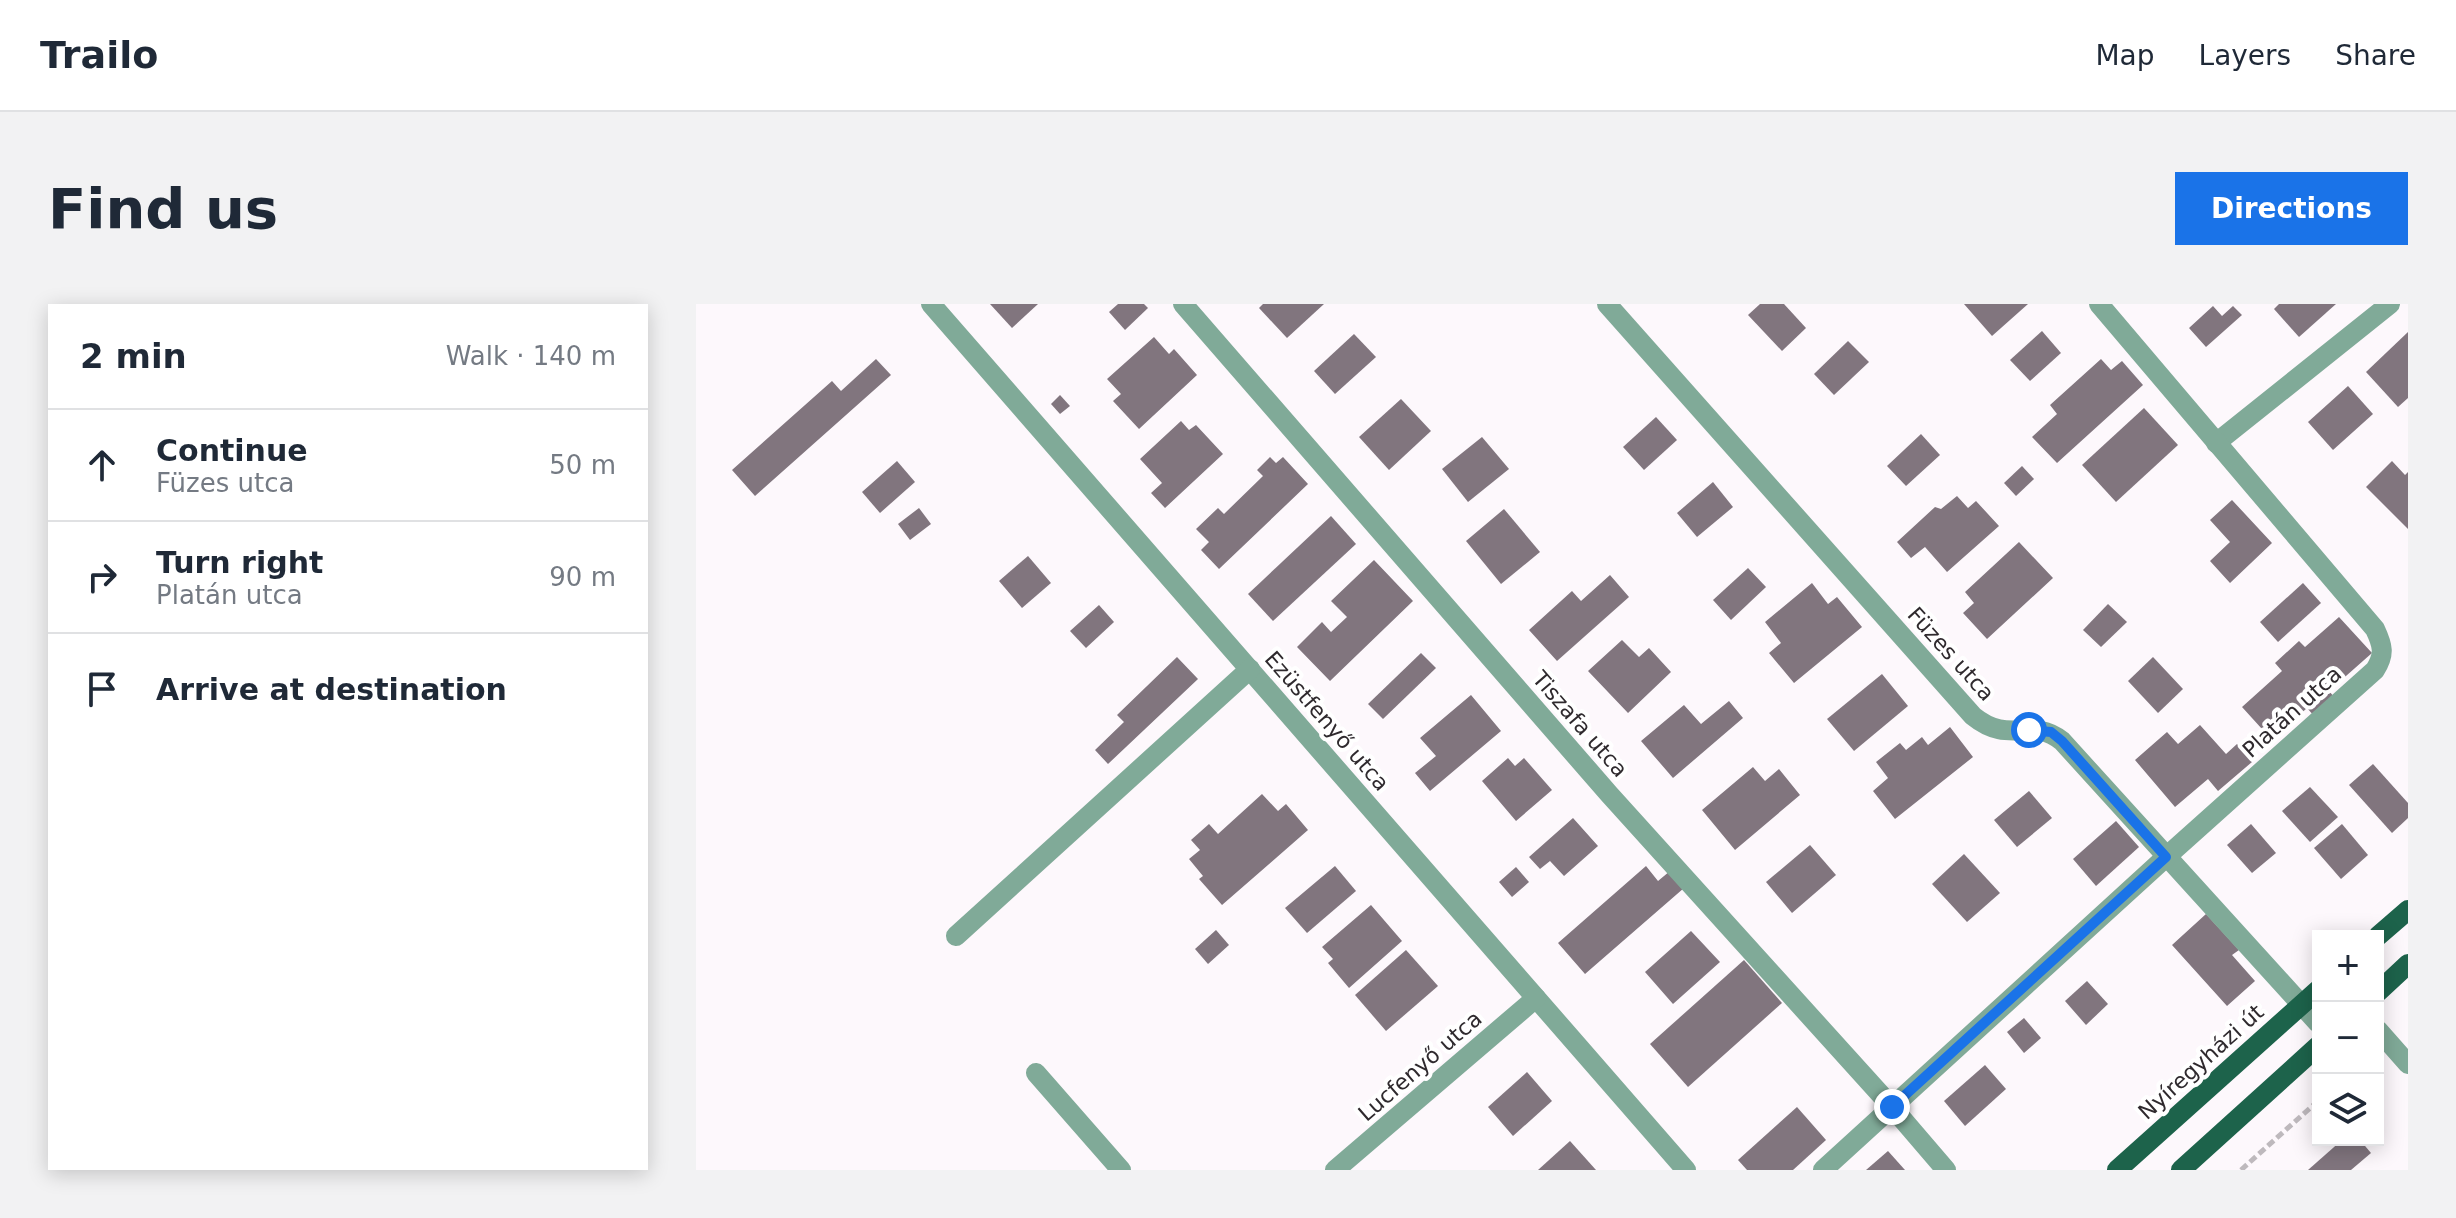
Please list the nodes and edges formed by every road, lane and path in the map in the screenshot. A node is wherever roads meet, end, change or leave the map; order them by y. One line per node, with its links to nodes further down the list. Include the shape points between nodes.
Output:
1 (931, 304): 7 (street, Ezüstfenyő utca)
2 (1183, 304): 23 (street, Tiszafa utca, via 1609,794)
3 (1607, 304): 8 (street, Füzes utca, via 1973,716 1999,731 2051,732)
4 (2099, 304): 6 (street, Platán utca)
5 (2390, 304): 6 (street)
6 (2216, 443): 8 (street, Platán utca, via 2375,629 2383,657 2375,670)
7 (1250, 669): 11 (street); 15 (street, Ezüstfenyő utca)
8 (2166, 857): 16 (street, Füzes utca); 23 (street, Platán utca)
9 (2408, 910): 10 (main road)
10 (2384, 931)
11 (956, 936)
12 (2408, 964): 13 (main road)
13 (2384, 986)
14 (2312, 995): 16 (main road, Nyíregyházi út)
15 (1536, 998): 26 (street, Lucfenyő utca); 27 (street, Ezüstfenyő utca)
16 (2302, 1004): 17 (street, Füzes utca); 30 (main road, Nyíregyházi út)
17 (2312, 1016)
18 (2384, 1037): 20 (street)
19 (2312, 1052): 24 (main road)
20 (2408, 1064)
21 (1036, 1073): 25 (street)
22 (2312, 1106): 31 (path)
23 (1892, 1107): 28 (street, Platán utca); 29 (street, Tiszafa utca)
24 (2192, 1167)
25 (1121, 1170)
26 (1335, 1170)
27 (1686, 1170)
28 (1823, 1170)
29 (1946, 1170)
30 (2117, 1170)
31 (2241, 1170)

